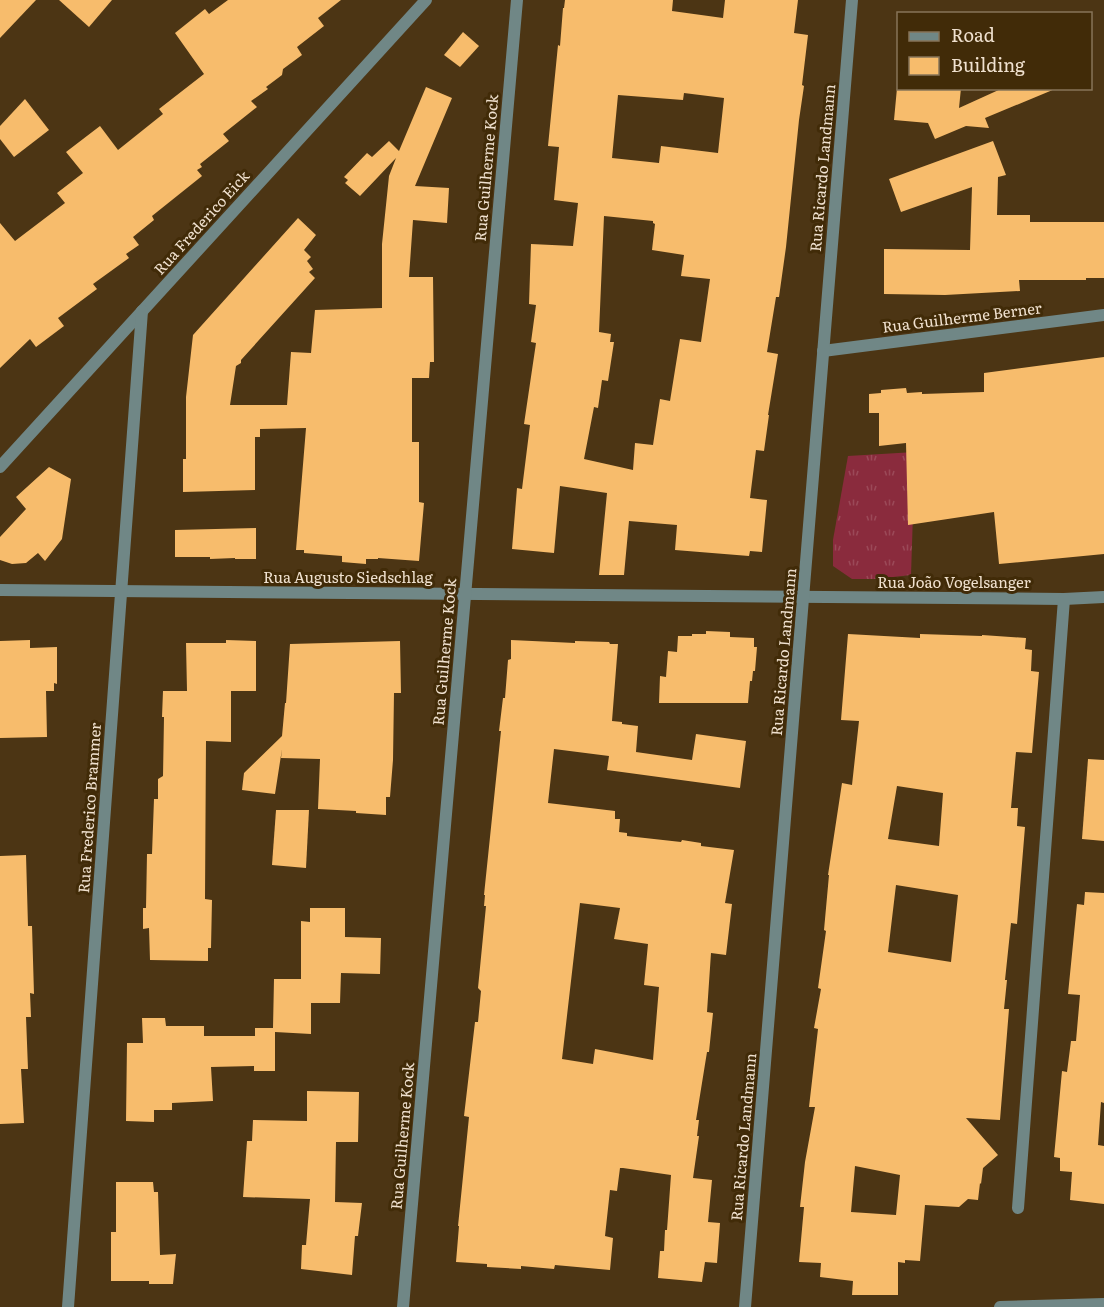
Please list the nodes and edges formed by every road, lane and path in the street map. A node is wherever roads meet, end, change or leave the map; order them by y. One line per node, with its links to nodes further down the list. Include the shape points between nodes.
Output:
1 (426, 0): 4 (street, Rua Frederico Eick)
2 (517, 0): 10 (street, Rua Guilherme Kock)
3 (852, 0): 6 (street, Rua Ricardo Landmann)
4 (142, 311): 7 (street, Rua Frederico Eick); 9 (street, Rua Frederico Brammer)
5 (1104, 315): 6 (street, Rua Guilherme Berner)
6 (823, 351): 11 (street, Rua Ricardo Landmann)
7 (0, 467)
8 (0, 590): 9 (street, Rua Augusto Siedschlag)
9 (121, 591): 10 (street, Rua Augusto Siedschlag); 16 (street, Rua Frederico Brammer)
10 (466, 594): 11 (street, Rua Augusto Siedschlag); 17 (street, Rua Guilherme Kock)
11 (803, 597): 13 (street, Rua João Vogelsanger); 18 (street, Rua Ricardo Landmann)
12 (1104, 597): 13 (street, Rua João Vogelsanger)
13 (1064, 599): 14 (street)
14 (1018, 1208)
15 (1104, 1304): 19 (street)
16 (68, 1307)
17 (403, 1307)
18 (745, 1307)
19 (1000, 1307)

